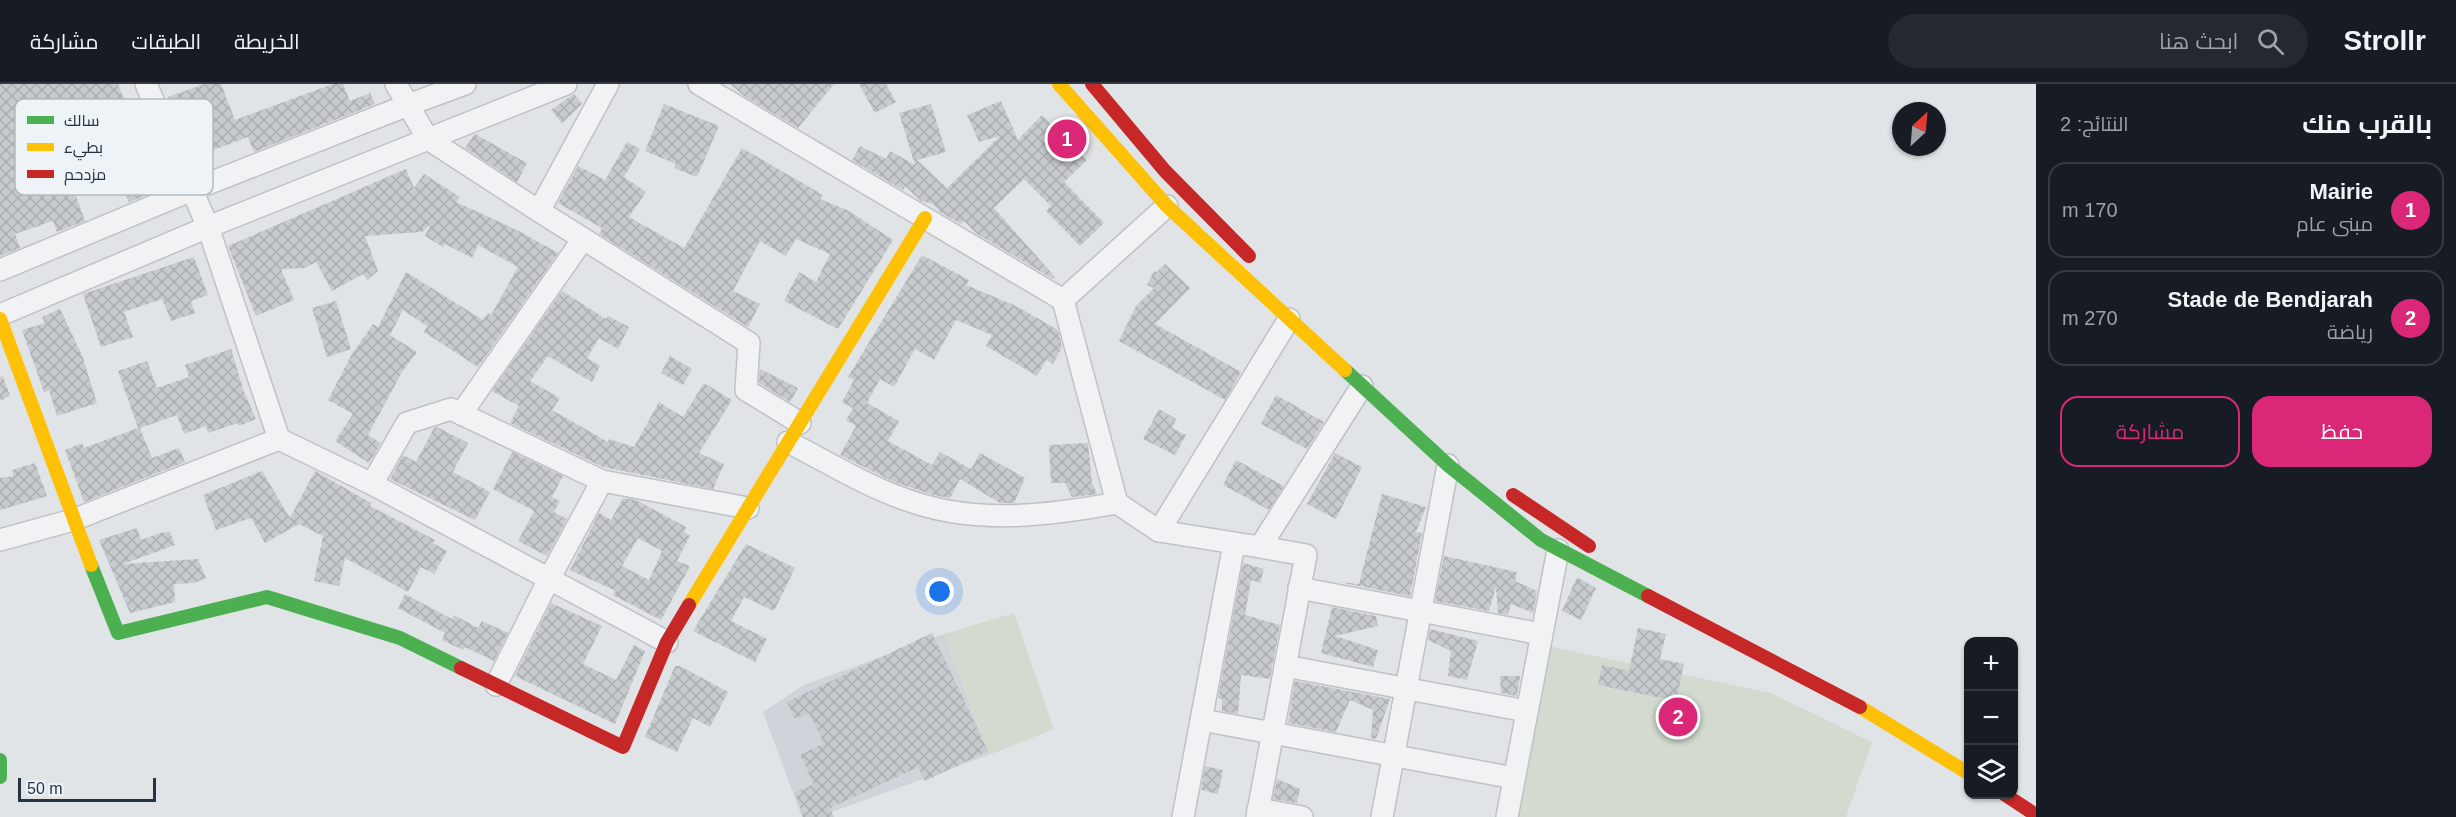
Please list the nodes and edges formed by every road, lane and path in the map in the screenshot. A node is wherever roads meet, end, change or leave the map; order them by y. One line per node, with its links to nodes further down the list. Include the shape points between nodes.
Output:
1 (146, 84): 9 (street)
2 (396, 84): 10 (street)
3 (465, 84): 10 (street)
4 (566, 84): 11 (street)
5 (608, 84): 16 (street)
6 (699, 84): 17 (street)
7 (1059, 84): 15 (main road)
8 (1092, 84): 20 (main road, via 1165,171)
9 (153, 99)
10 (408, 105): 11 (street); 12 (street)
11 (428, 139): 16 (street); 18 (street)
12 (213, 182)
13 (180, 195): 21 (street)
14 (194, 195): 18 (street)
15 (1167, 206): 22 (street); 24 (main road)
16 (539, 211): 19 (street)
17 (925, 218): 22 (street); 27 (main road)
18 (208, 227): 23 (street); 28 (street)
19 (584, 239): 26 (street); 27 (street, via 749,344 746,390)
20 (1259, 265)
21 (0, 270)
22 (1063, 300): 34 (street)
23 (0, 317): 36 (main road)
24 (1289, 319): 25 (main road); 37 (street)
25 (1362, 386): 30 (main road); 40 (street)
26 (461, 414): 31 (street); 33 (street, via 451,409 407,423)
27 (800, 423): 29 (main road)
28 (279, 439): 33 (street); 36 (street)
29 (789, 442): 34 (street, via 903,499 947,511 1037,516); 35 (main road)
30 (1448, 465): 41 (main road); 47 (street)
31 (602, 481): 35 (street); 44 (street)
32 (1498, 482): 42 (main road)
33 (372, 484): 44 (street)
34 (1117, 503): 37 (street)
35 (748, 508): 49 (main road)
36 (74, 520): 38 (street); 52 (main road, via 118,633 267,597 400,638)
37 (1159, 531): 39 (street)
38 (0, 540)
39 (1234, 544): 40 (street); 56 (street)
40 (1260, 547): 45 (street, via 1306,555)
41 (1558, 550): 48 (street); 54 (main road)
42 (1605, 556)
43 (1642, 576): 46 (main road)
44 (549, 579): 49 (street); 52 (street)
45 (1299, 588): 47 (street); 51 (street)
46 (1672, 592)
47 (1420, 611): 48 (street); 53 (street)
48 (1541, 634): 55 (street)
49 (667, 642): 52 (main road, via 623,747)
50 (1786, 652): 54 (main road)
51 (1285, 666): 53 (street); 57 (street)
52 (496, 685)
53 (1406, 688): 55 (street); 58 (street)
54 (1858, 706): 60 (main road)
55 (1526, 711): 62 (street)
56 (1202, 720): 57 (street); 66 (street)
57 (1272, 733): 58 (street); 64 (street)
58 (1394, 756): 62 (street); 68 (street)
59 (0, 760): 61 (main road)
60 (1964, 771)
61 (0, 777)
62 (1514, 778): 69 (street)
63 (2010, 799): 65 (main road)
64 (1258, 813): 67 (street)
65 (2036, 815)
66 (1184, 817)
67 (1302, 817)
68 (1382, 817)
69 (1507, 817)

